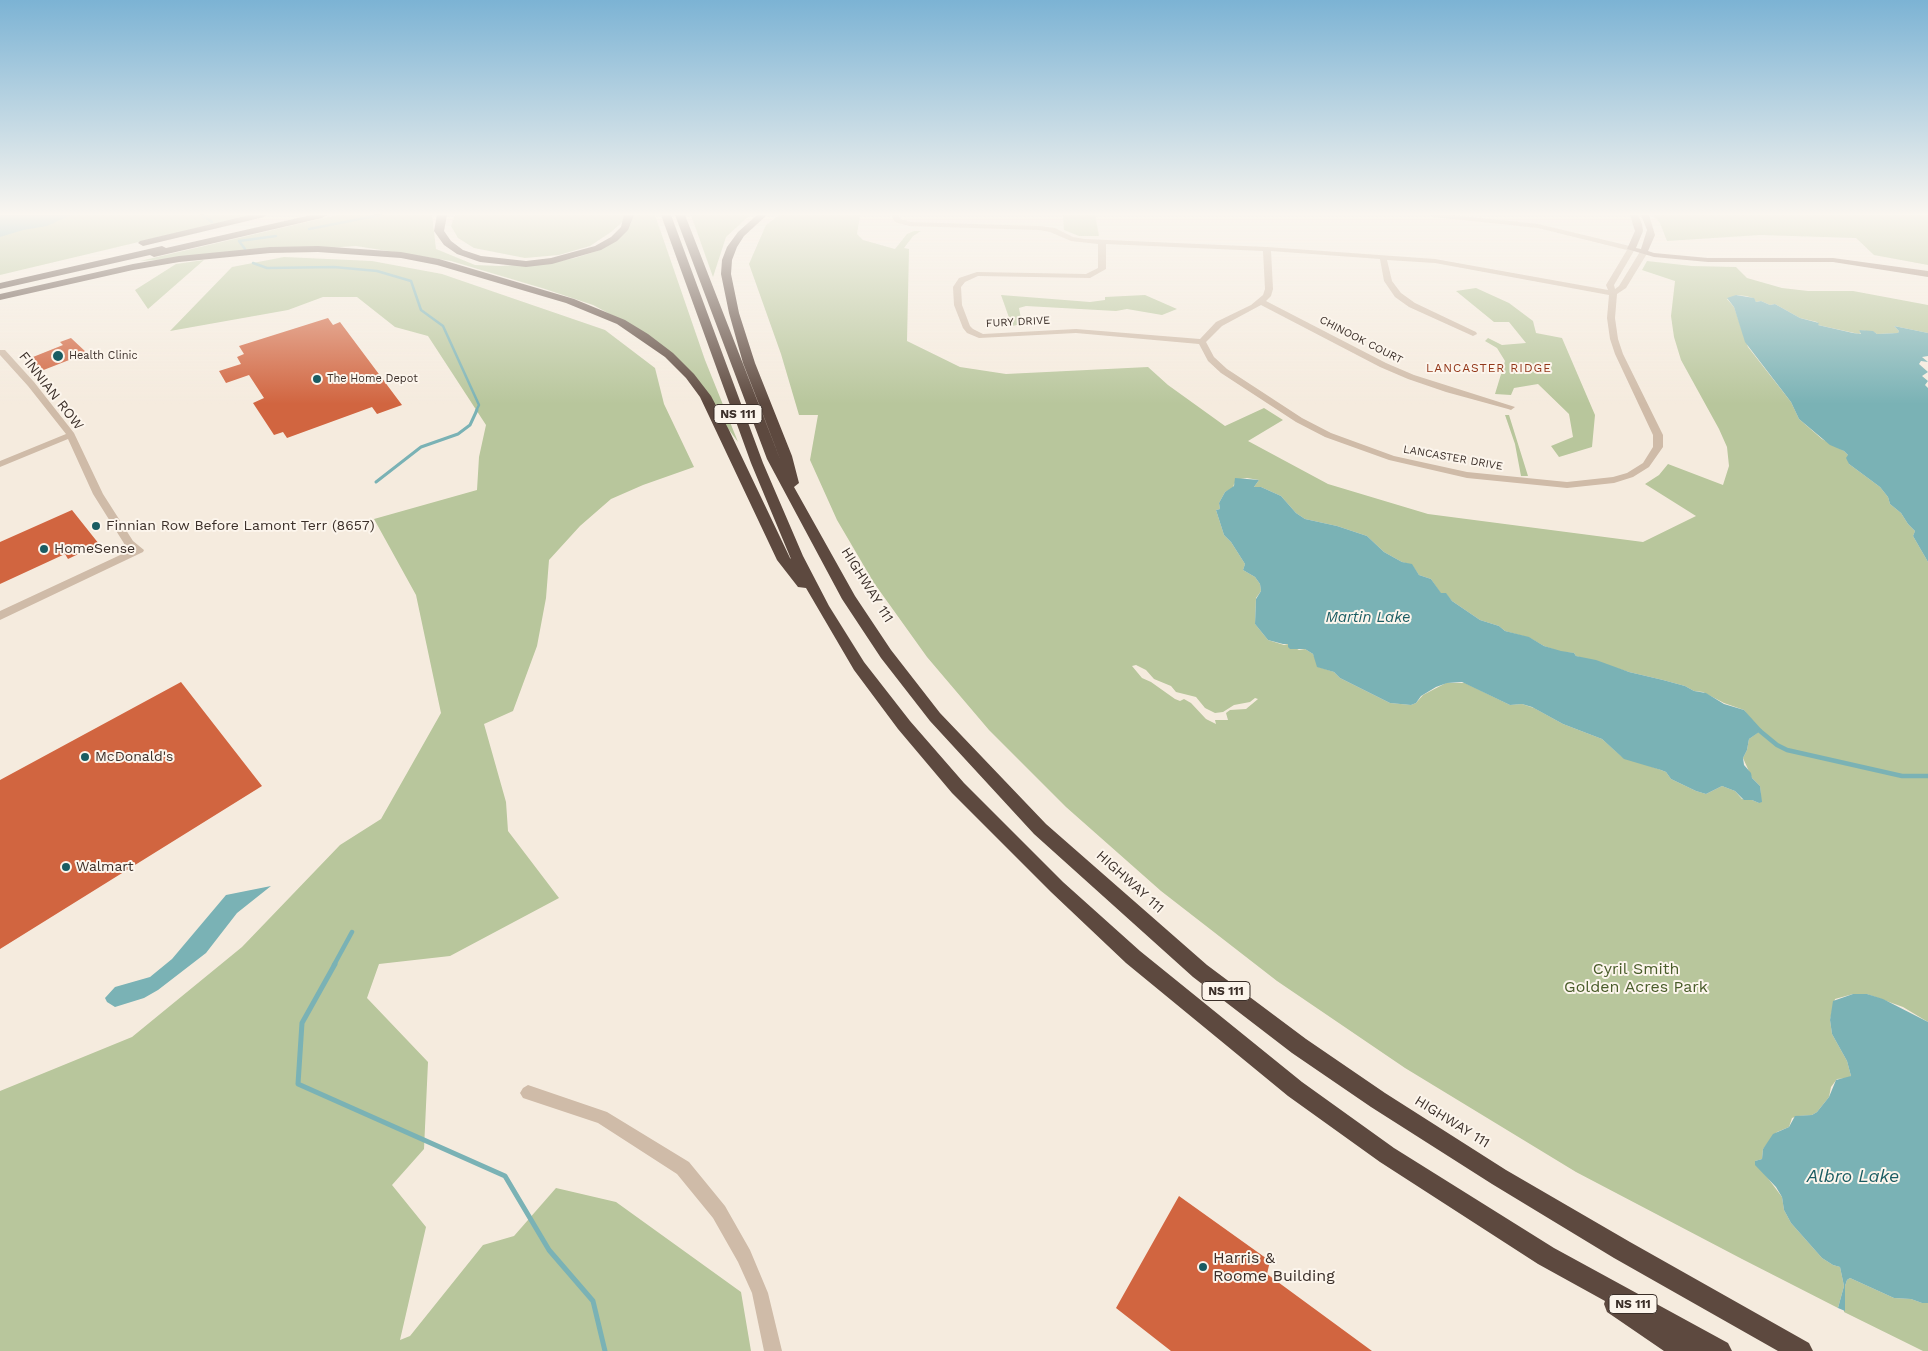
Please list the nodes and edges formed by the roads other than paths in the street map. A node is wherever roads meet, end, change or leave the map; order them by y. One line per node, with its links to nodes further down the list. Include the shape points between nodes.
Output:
1 (35, 278): 14 (highway)
2 (58, 278): 15 (highway)
3 (84, 278): 17 (highway)
4 (495, 278): 27 (highway, via 594,310 621,322 669,355 705,396 784,560)
5 (689, 278): 27 (highway, NS 111, via 770,498)
6 (704, 278): 25 (highway, HIGHWAY 111 / NS 111, via 773,459)
7 (727, 278): 25 (highway, via 740,337 786,456)
8 (967, 278): 20 (street, FURY DRIVE, via 957,288 958,305 966,326 982,336 1076,330)
9 (1268, 278): 18 (street, via 1269,289)
10 (1387, 278): 19 (street, via 1398,295 1412,305)
11 (1530, 278): 16 (street)
12 (1613, 278): 16 (street, LANCASTER DRIVE)
13 (1626, 278): 16 (street, via 1622,288)
14 (0, 286)
15 (0, 292)
16 (1612, 294): 20 (street, LANCASTER DRIVE, via 1614,339 1658,435 1658,448 1638,471 1595,484 1567,485 1467,475 1358,448 1299,420 1236,380 1211,359)
17 (0, 297)
18 (1262, 302): 20 (street, via 1219,324); 22 (street, CHINOOK COURT, via 1411,378)
19 (1473, 334)
20 (1202, 342)
21 (2, 352): 23 (street, FINNIAN ROW)
22 (1511, 407)
23 (71, 435): 24 (street); 26 (street, FINNIAN ROW, via 98,494 129,543)
24 (0, 464)
25 (797, 502): 31 (highway, HIGHWAY 111 / NS 111, via 849,599 935,717 1040,829 1200,971 1307,1051 1491,1172)
26 (139, 550): 28 (street)
27 (823, 608): 30 (highway, NS 111, via 859,666 958,788 1133,957 1295,1089 1387,1155)
28 (0, 616)
29 (528, 1093): 32 (street, via 602,1117 684,1168 719,1212 744,1256 760,1293)
30 (1546, 1256): 33 (highway); 34 (highway, NS 111)
31 (1791, 1346): 35 (highway, HIGHWAY 111)
32 (773, 1351)
33 (1684, 1351)
34 (1720, 1351)
35 (1806, 1351)

